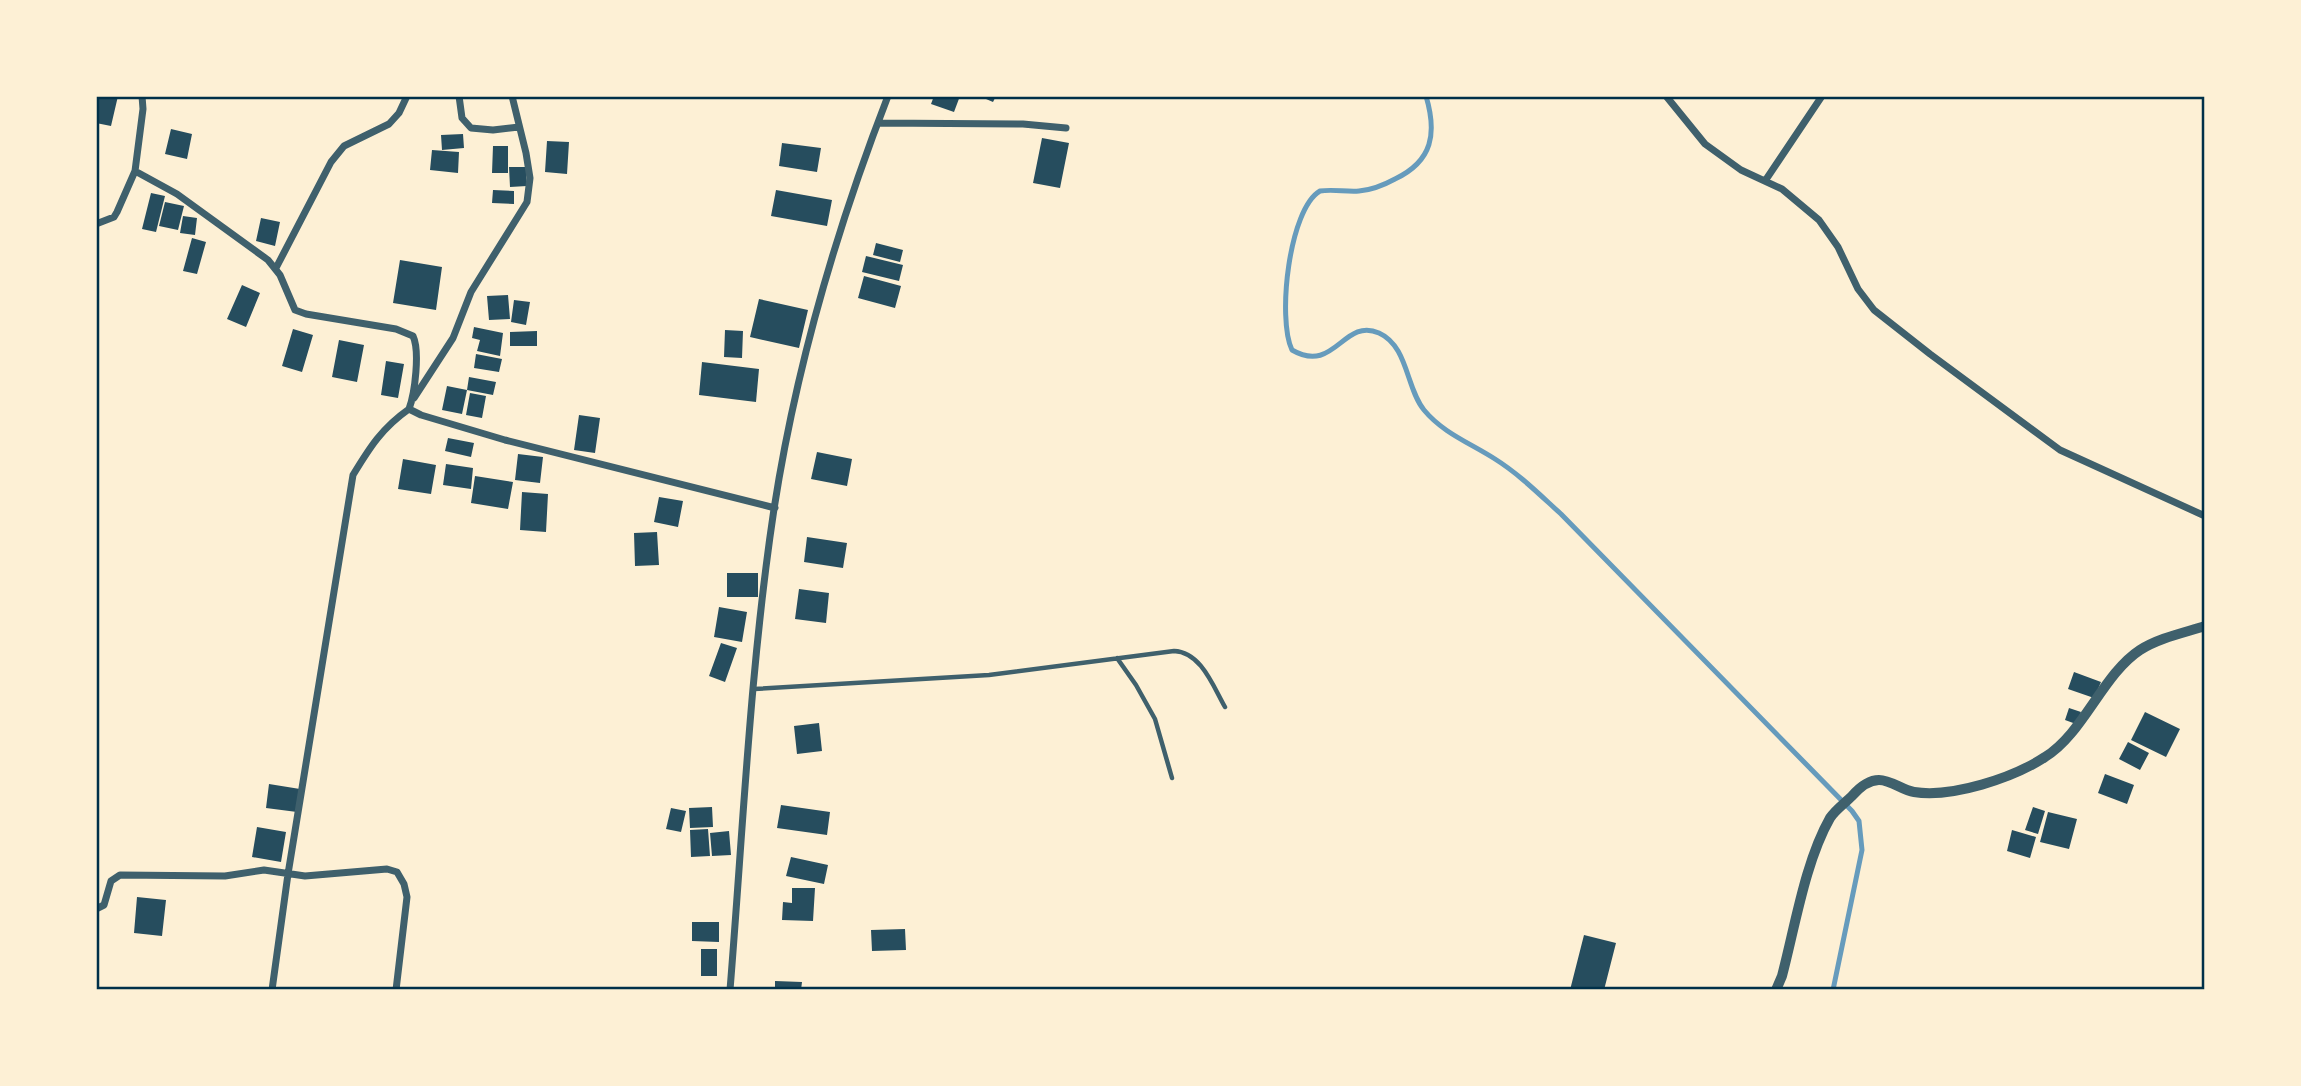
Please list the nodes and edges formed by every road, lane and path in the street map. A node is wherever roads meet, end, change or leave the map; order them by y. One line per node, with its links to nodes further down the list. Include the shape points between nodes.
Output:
1 (142, 96): 11 (street)
2 (407, 96): 14 (street, via 389,124 344,146 331,162)
3 (459, 96): 9 (street, via 462,118 471,128)
4 (512, 96): 9 (street)
5 (888, 96): 8 (street)
6 (1666, 96): 12 (street, via 1704,144)
7 (1822, 96): 12 (street)
8 (878, 123): 10 (street); 17 (street, via 822,287 799,378)
9 (519, 127): 15 (street, via 530,178 527,202 471,292 453,338)
10 (1066, 128)
11 (135, 171): 13 (street, via 114,217); 14 (street, via 177,194)
12 (1765, 181): 18 (street, via 1819,220 1874,310 1930,354 2060,450)
13 (96, 224)
14 (276, 268): 15 (street, via 292,307 298,311 413,336)
15 (413, 398): 16 (street)
16 (409, 409): 17 (street, via 506,440); 24 (street, via 374,440 353,475)
17 (775, 508): 21 (street)
18 (2205, 516)
19 (2205, 626): 29 (street, via 2138,652 2066,737 2030,767 1941,792 1911,792 1879,780 1857,790 1831,816 1812,859)
20 (1117, 658): 21 (lane, via 989,675); 22 (lane, via 1174,650 1189,654); 23 (lane, via 1155,719)
21 (754, 689): 28 (street)
22 (1225, 707)
23 (1172, 778)
24 (288, 874): 25 (street, via 264,870 225,876 120,875 111,881 104,905); 26 (street); 27 (street, via 397,872 407,897)
25 (96, 909)
26 (272, 990)
27 (397, 990)
28 (730, 990)
29 (1776, 990)

